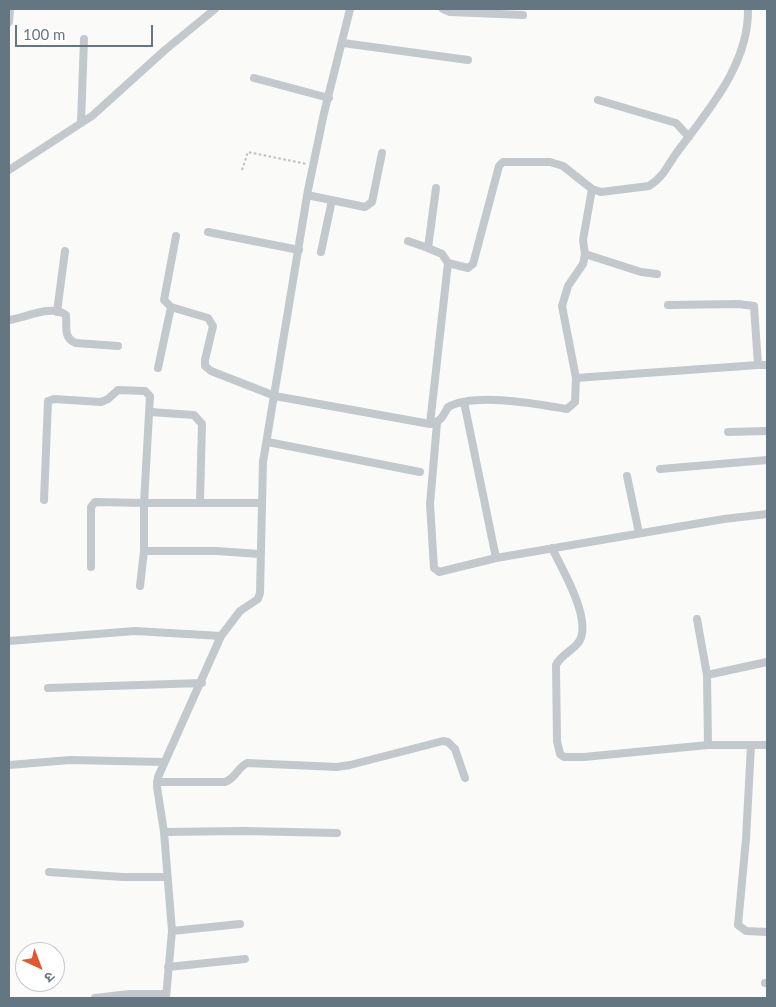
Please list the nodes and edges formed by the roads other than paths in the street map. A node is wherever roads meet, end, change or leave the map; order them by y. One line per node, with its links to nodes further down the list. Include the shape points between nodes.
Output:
1 (10, 9): 7 (street)
2 (350, 9): 9 (street)
3 (443, 9): 6 (street)
4 (748, 9): 15 (street, via 741,48 730,75 720,95)
5 (212, 10): 14 (street)
6 (524, 15)
7 (9, 22)
8 (84, 39): 14 (street)
9 (343, 43): 10 (street); 12 (street)
10 (468, 60)
11 (254, 78): 12 (street)
12 (329, 98): 20 (street)
13 (598, 100): 15 (street, via 676,122)
14 (81, 123): 17 (street)
15 (689, 136): 19 (street, via 666,171 649,186 614,192)
16 (382, 154): 21 (street, via 372,202 365,207)
17 (9, 170)
18 (436, 188): 25 (street)
19 (592, 189): 29 (street, via 583,240); 30 (street, via 563,166 550,162 503,162 499,166 473,264 468,268)
20 (308, 195): 21 (street); 26 (street)
21 (332, 200): 28 (street)
22 (208, 232): 26 (street)
23 (176, 236): 33 (street, via 164,300)
24 (408, 241): 25 (street)
25 (428, 248): 30 (street, via 442,254)
26 (299, 250): 41 (street)
27 (65, 251): 34 (street)
28 (321, 252)
29 (585, 254): 31 (street); 40 (street, via 584,264 564,294 562,306)
30 (448, 263): 44 (street)
31 (657, 274)
32 (668, 305): 38 (street, via 754,306)
33 (171, 307): 39 (street); 41 (street, via 211,321 213,326 205,360 207,368)
34 (56, 312): 35 (street); 36 (street, via 66,315 66,337 70,341)
35 (9, 320)
36 (118, 346)
37 (767, 365): 38 (street)
38 (758, 366): 40 (street)
39 (158, 368)
40 (576, 378): 42 (street, via 575,402 567,408 486,400)
41 (275, 396): 44 (street); 47 (street)
42 (464, 402): 44 (street, via 448,407); 61 (street)
43 (150, 412): 52 (street, via 150,396 144,391 118,390 101,402 48,401); 53 (street, via 194,415 202,424); 55 (street)
44 (434, 423): 61 (street, via 430,504 434,568 440,572)
45 (767, 431): 46 (street)
46 (728, 432)
47 (268, 442): 50 (street); 54 (street, via 263,462)
48 (767, 460): 49 (street)
49 (660, 469)
50 (420, 472)
51 (627, 476): 57 (street)
52 (44, 500)
53 (200, 502): 54 (street); 55 (street)
54 (261, 502): 60 (street)
55 (144, 503): 59 (street); 62 (street, via 92,504)
56 (767, 514): 57 (street)
57 (639, 533): 58 (street)
58 (552, 548): 61 (street); 72 (street, via 578,603 582,620 580,642 556,665 556,741 560,754 584,757)
59 (144, 551): 60 (street); 63 (street)
60 (260, 554): 65 (street, via 258,599 240,611)
61 (496, 558)
62 (91, 567)
63 (140, 586)
64 (697, 619): 68 (street)
65 (221, 636): 66 (street, via 135,631); 69 (street)
66 (9, 641)
67 (767, 662): 68 (street)
68 (706, 675): 72 (street)
69 (202, 683): 70 (street); 74 (street)
70 (48, 688)
71 (767, 744): 73 (street)
72 (708, 745): 73 (street)
73 (751, 745): 84 (street, via 738,925 746,931)
74 (163, 762): 75 (street, via 70,760); 77 (street)
75 (9, 765)
76 (465, 778): 77 (street, via 455,749 443,741 337,767 247,763 226,782)
77 (157, 782): 78 (street)
78 (164, 832): 79 (street); 81 (street)
79 (337, 834)
80 (49, 872): 81 (street)
81 (167, 877): 83 (street)
82 (240, 924): 83 (street)
83 (172, 931): 86 (street)
84 (767, 932)
85 (245, 959): 86 (street)
86 (168, 968): 87 (street)
87 (166, 996): 88 (street, via 130,994)
88 (95, 998)

